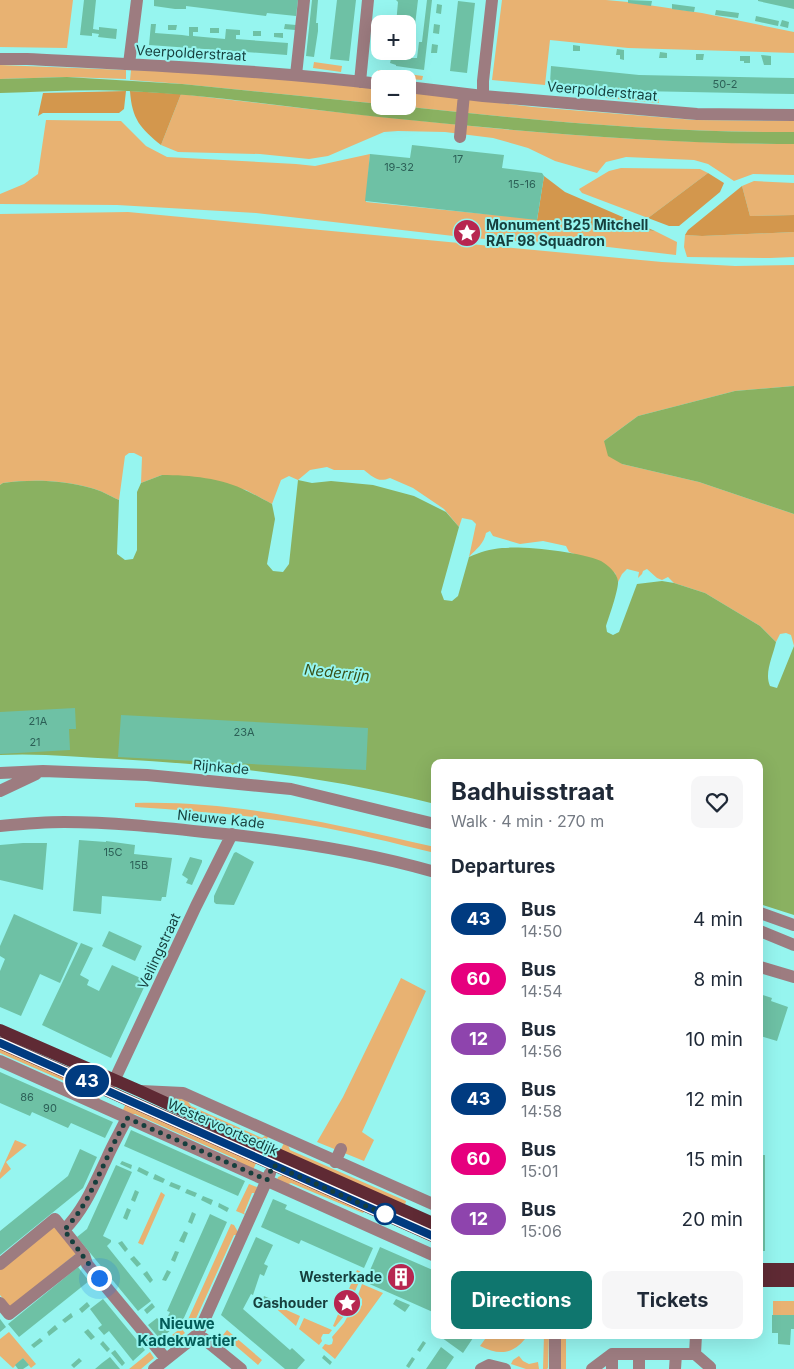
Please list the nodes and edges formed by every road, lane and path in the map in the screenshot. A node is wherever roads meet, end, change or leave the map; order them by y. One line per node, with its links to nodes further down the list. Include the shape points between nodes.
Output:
1 (137, 0): 6 (street)
2 (304, 0): 7 (street)
3 (368, 0): 8 (street)
4 (492, 0): 11 (street)
5 (0, 59): 6 (street, Veerpolderstraat)
6 (129, 64): 7 (street, Veerpolderstraat)
7 (296, 75): 8 (street, Veerpolderstraat)
8 (360, 82): 9 (street, Veerpolderstraat)
9 (371, 83)
10 (416, 89): 12 (street, Veerpolderstraat)
11 (483, 96): 12 (street, Veerpolderstraat); 13 (street, Veerpolderstraat, via 697,114)
12 (464, 98): 14 (street)
13 (794, 114)
14 (460, 134)
15 (43, 771): 16 (street, Rijnkade); 17 (street); 18 (street, Rijnkade, via 148,775 291,789)
16 (0, 773)
17 (0, 791)
18 (431, 823)
19 (0, 826): 20 (street, Nieuwe Kade, via 63,822 126,824)
20 (232, 834): 21 (street, Nieuwe Kade, via 306,843); 31 (street, Veilingstraat)
21 (431, 871)
22 (763, 914): 23 (street)
23 (794, 925)
24 (763, 932): 25 (street)
25 (794, 945)
26 (763, 967): 27 (street)
27 (794, 977)
28 (0, 1030): 31 (main road, Westervoortsedijk)
29 (0, 1043): 35 (main road, Westervoortsedijk)
30 (0, 1061): 33 (street)
31 (114, 1081): 32 (main road, Westervoortsedijk)
32 (140, 1091): 35 (main road, Westervoortsedijk); 36 (street, Westervoortsedijk, via 183,1093)
33 (127, 1118): 37 (street); 40 (street, via 91,1192)
34 (341, 1149): 36 (street)
35 (274, 1159): 37 (street); 39 (main road, Westervoortsedijk); 41 (main road, Westervoortsedijk)
36 (335, 1162): 38 (street, Westervoortsedijk, via 396,1183)
37 (267, 1180): 42 (street); 50 (street)
38 (431, 1203)
39 (431, 1222)
40 (64, 1230): 43 (street); 44 (street, via 55,1219)
41 (431, 1235)
42 (431, 1254)
43 (84, 1255): 49 (street, via 10,1314); 57 (street)
44 (0, 1264)
45 (763, 1269): 46 (main road)
46 (794, 1270)
47 (763, 1281): 48 (main road)
48 (794, 1281)
49 (0, 1303)
50 (198, 1334): 57 (street); 60 (street)
51 (555, 1339): 63 (street)
52 (696, 1339): 56 (street)
53 (612, 1354): 54 (street); 58 (street); 64 (street); 65 (street)
54 (639, 1354): 55 (street); 66 (street)
55 (676, 1354): 56 (street); 67 (street)
56 (695, 1354): 68 (street)
57 (166, 1359): 59 (street)
58 (593, 1368)
59 (154, 1369)
60 (241, 1369)
61 (481, 1369): 62 (street, via 489,1365)
62 (505, 1369)
63 (555, 1369)
64 (607, 1369)
65 (612, 1369)
66 (639, 1369)
67 (675, 1369)
68 (710, 1369)

